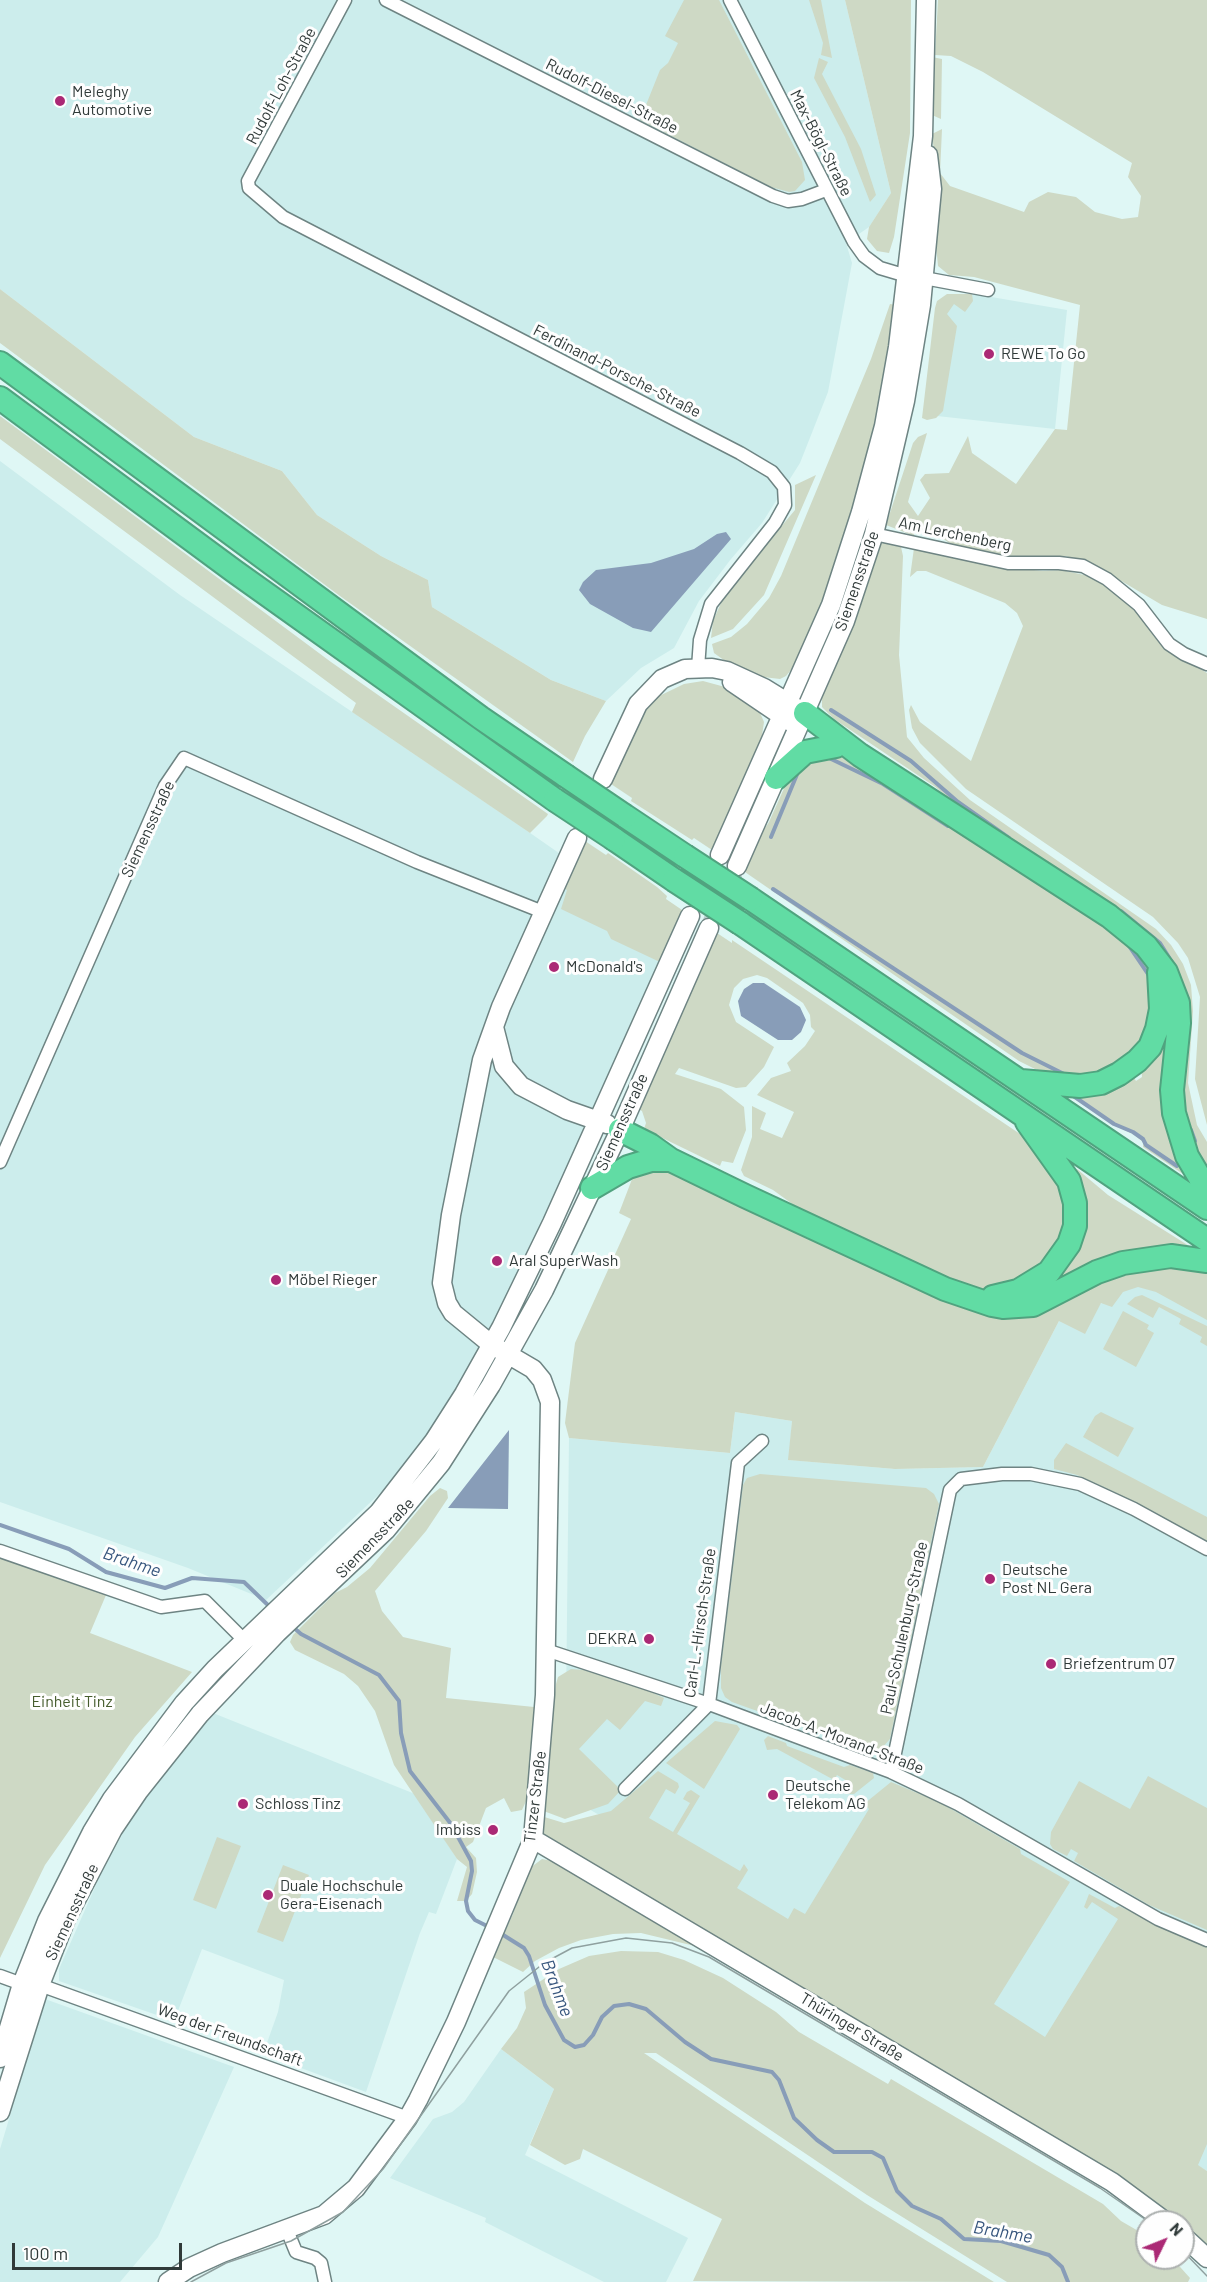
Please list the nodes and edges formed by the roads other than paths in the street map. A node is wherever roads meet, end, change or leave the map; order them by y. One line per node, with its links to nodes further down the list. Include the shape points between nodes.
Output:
1 (345, 0): 5 (street, Rudolf-Loh-Straße, via 248,181)
2 (386, 0): 6 (street, Rudolf-Diesel-Straße, via 773,196 802,200)
3 (730, 0): 6 (street, Max-Bögl-Straße)
4 (926, 0): 7 (main road)
5 (249, 188): 13 (street, Ferdinand-Porsche-Straße, via 283,217 740,453 779,479 786,496 781,515 711,604 700,640)
6 (826, 190): 7 (street, Max-Bögl-Straße, via 864,256 886,272)
7 (916, 277): 8 (street, Max-Bögl-Straße); 11 (main road, Siemensstraße, via 905,401); 14 (main road, Siemensstraße, via 861,512)
8 (988, 290)
9 (0, 363): 28 (highway, bridge, via 481,718)
10 (0, 398): 30 (highway, bridge, via 234,572 555,800)
11 (874, 534): 12 (street, Am Lerchenberg, via 1008,563 1083,566 1139,604 1174,649); 14 (main road, Siemensstraße, via 845,621)
12 (1207, 664)
13 (698, 668): 14 (main road, via 738,675); 18 (main road, via 662,679 638,704)
14 (794, 715): 15 (highway); 16 (highway); 17 (main road, Siemensstraße); 20 (main road, Siemensstraße)
15 (836, 746): 16 (highway); 17 (highway, via 805,752)
16 (860, 755): 25 (highway, via 1109,916 1139,939)
17 (776, 778): 21 (main road, Siemensstraße)
18 (603, 779)
19 (577, 838): 22 (main road)
20 (720, 855)
21 (737, 866)
22 (543, 912): 26 (main road); 34 (street, Siemensstraße, via 417,862 184,758 165,786)
23 (690, 916): 31 (main road, Siemensstraße)
24 (709, 928): 32 (main road, Siemensstraße)
25 (1157, 961): 28 (highway, via 1161,987 1159,1019 1150,1047 1137,1061 1101,1083 1080,1086); 36 (highway, via 1178,1003 1174,1113 1187,1156)
26 (494, 1027): 27 (main road, Siemensstraße); 29 (main road)
27 (504, 1066): 29 (main road); 31 (main road, Siemensstraße, via 514,1080 532,1093)
28 (1016, 1081): 37 (highway)
29 (476, 1089): 42 (main road, via 442,1283 453,1313)
30 (1020, 1111): 38 (highway); 40 (highway, via 1069,1181 1075,1203 1075,1226 1069,1244 1049,1272 1018,1291)
31 (598, 1121): 32 (main road); 42 (main road, Siemensstraße)
32 (616, 1137): 33 (highway); 35 (main road, Siemensstraße)
33 (661, 1160): 35 (highway, via 628,1167); 40 (highway, via 945,1289)
34 (0, 1162)
35 (592, 1188): 41 (main road, Siemensstraße)
36 (1207, 1190)
37 (1207, 1208)
38 (1207, 1240)
39 (1207, 1261): 40 (highway, via 1171,1256 1123,1263 1033,1305 1003,1307)
40 (978, 1300)
41 (521, 1332): 43 (main road, Siemensstraße); 44 (main road)
42 (492, 1345): 43 (main road, Tinzer Straße); 48 (main road, Siemensstraße, via 434,1441 402,1485)
43 (509, 1354): 44 (main road, Tinzer Straße); 48 (main road, Siemensstraße, via 475,1412 416,1497 371,1545)
44 (533, 1370): 50 (main road, Tinzer Straße, via 546,1387 551,1411)
45 (762, 1441): 51 (street, Carl-L.-Hirsch-Straße, via 738,1463)
46 (1207, 1549): 52 (street, Paul-Schulenburg-Straße, via 1080,1484 1031,1474 961,1479 950,1490)
47 (0, 1551): 49 (street, via 161,1607 205,1601)
48 (292, 1607): 49 (main road, Siemensstraße)
49 (250, 1646): 57 (main road, Siemensstraße, via 184,1703 111,1800 67,1878)
50 (546, 1650): 51 (street, Jacob-A.-Morand-Straße); 54 (main road, Tinzer Straße)
51 (709, 1704): 52 (street, Jacob-A.-Morand-Straße); 53 (street, Carl-L.-Hirsch-Straße)
52 (891, 1772): 55 (street, Jacob-A.-Morand-Straße, via 958,1804 1158,1919)
53 (625, 1790)
54 (532, 1839): 60 (main road, Tinzer Straße, via 456,2022); 61 (main road, Thüringer Straße, via 1112,2182)
55 (1207, 1940)
56 (0, 1976): 57 (street, Weg der Freundschaft)
57 (31, 1984): 58 (main road, Siemensstraße); 59 (main road, Siemensstraße); 60 (street, Weg der Freundschaft)
58 (0, 2058)
59 (0, 2112)
60 (408, 2118): 62 (main road, Tinzer Straße, via 356,2188 324,2215)
61 (1150, 2210)
62 (287, 2230): 65 (main road, Tinzer Straße, via 222,2253); 66 (street, via 296,2252 321,2263)
63 (1195, 2247): 64 (main road)
64 (1207, 2258)
65 (168, 2282)
66 (325, 2282)

